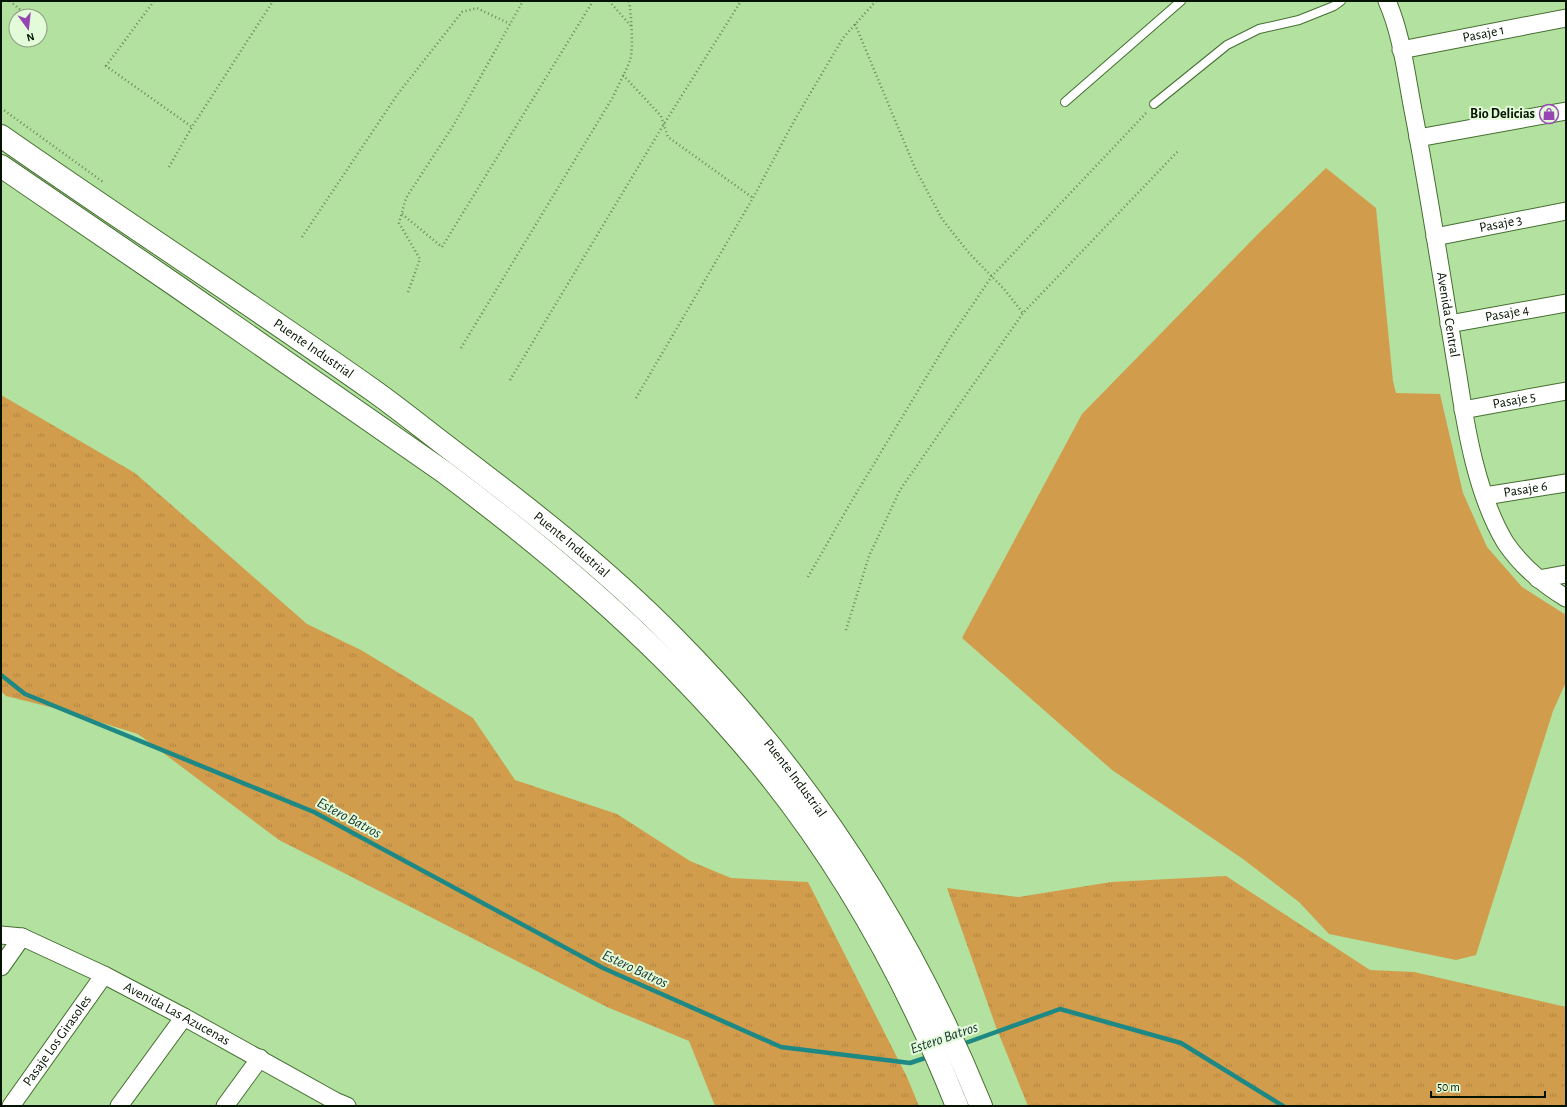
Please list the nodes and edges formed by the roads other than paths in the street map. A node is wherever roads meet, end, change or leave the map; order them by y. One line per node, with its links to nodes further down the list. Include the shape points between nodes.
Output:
1 (1181, 1): 6 (lane)
2 (1341, 1): 7 (lane, via 1299,20 1260,28 1227,45)
3 (1387, 1): 5 (street, Avenida Central)
4 (1566, 18): 5 (street, Pasaje 1)
5 (1401, 50): 10 (street, Avenida Central)
6 (1065, 102)
7 (1154, 104)
8 (1566, 111): 10 (street)
9 (1, 136): 23 (highway, Puente Industrial, via 376,393 502,488 632,597 672,635)
10 (1418, 138): 13 (street, Avenida Central)
11 (1, 166): 23 (highway, Puente Industrial, via 437,467 562,565 628,623 674,669)
12 (1566, 211): 13 (street, Pasaje 3)
13 (1435, 237): 15 (street, Avenida Central)
14 (1566, 303): 15 (street, Pasaje 4)
15 (1449, 324): 17 (street, Avenida Central)
16 (1566, 391): 17 (street, Pasaje 5)
17 (1463, 410): 19 (street, Avenida Central, via 1468,438)
18 (1566, 483): 19 (street, Pasaje 6)
19 (1485, 496): 21 (street, Avenida Central, via 1505,541 1524,567)
20 (1566, 574): 21 (street)
21 (1538, 579): 22 (street, Avenida Central)
22 (1566, 598)
23 (740, 724): 34 (highway, Puente Industrial, via 784,796 859,907 925,1030); 35 (highway, Puente Industrial, via 790,769 827,820 888,916 943,1018)
24 (1, 935): 25 (street, Avenida Las Azucenas)
25 (22, 937): 26 (street); 27 (street, Avenida Las Azucenas)
26 (1, 967)
27 (104, 975): 28 (street, Avenida Las Azucenas); 31 (street, Pasaje Los Girasoles)
28 (184, 1017): 29 (street, Avenida Las Azucenas); 32 (street)
29 (260, 1058): 30 (street, Avenida Las Azucenas); 33 (street)
30 (338, 1104)
31 (11, 1106)
32 (119, 1106)
33 (225, 1106)
34 (957, 1106)
35 (981, 1106)

